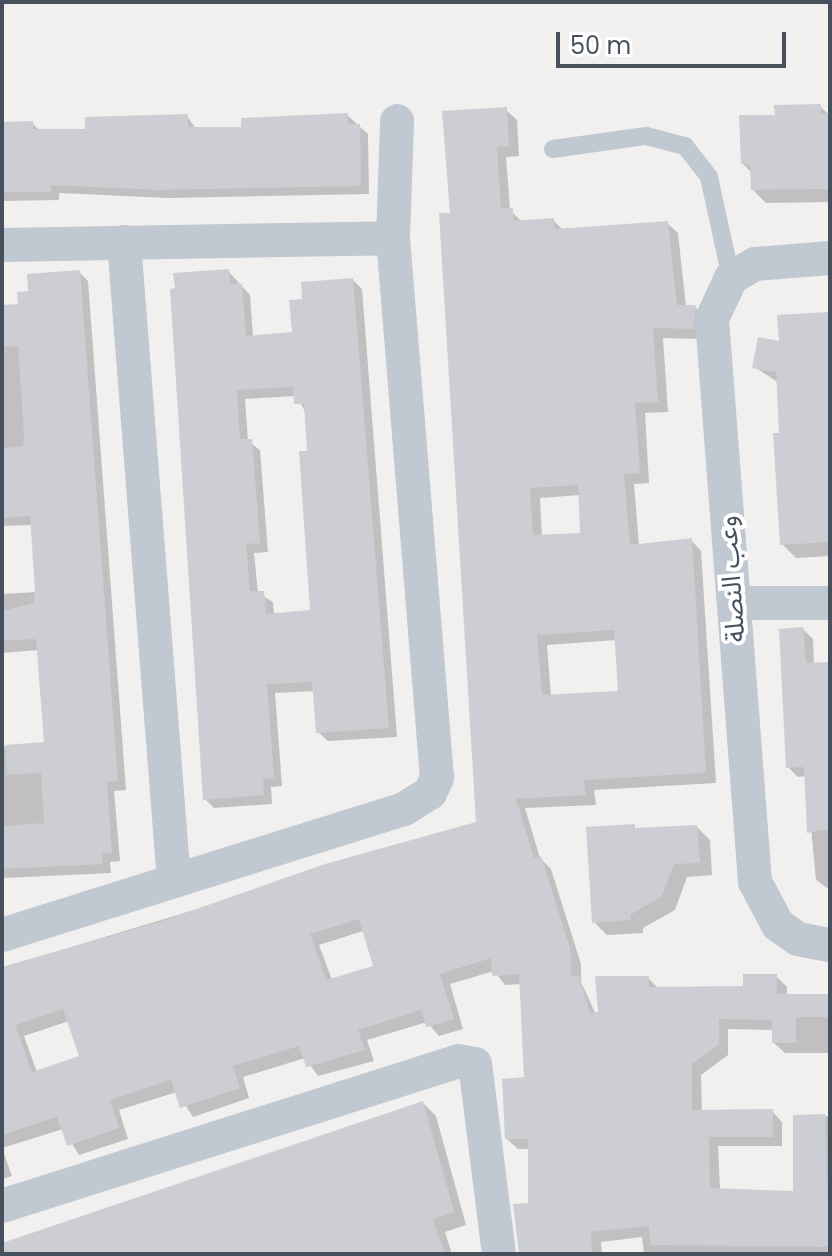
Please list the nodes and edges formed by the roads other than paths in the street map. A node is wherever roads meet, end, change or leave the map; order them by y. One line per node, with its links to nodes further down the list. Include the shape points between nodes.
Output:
1 (397, 121): 3 (street)
2 (553, 149): 7 (lane, via 646,136 685,146 709,177)
3 (393, 238): 4 (street); 10 (street, via 437,778 430,793 404,809)
4 (124, 242): 5 (street); 10 (street)
5 (2, 245)
6 (830, 258): 7 (street, via 755,264)
7 (731, 278): 8 (street, وعب النصلة, via 712,319)
8 (734, 603): 9 (street); 12 (street, وعب النصلة, via 755,882 778,925 798,939)
9 (830, 603)
10 (174, 881): 11 (street)
11 (2, 935)
12 (830, 945)
13 (2, 1206): 14 (street, via 458,1061 475,1064)
14 (499, 1254)

